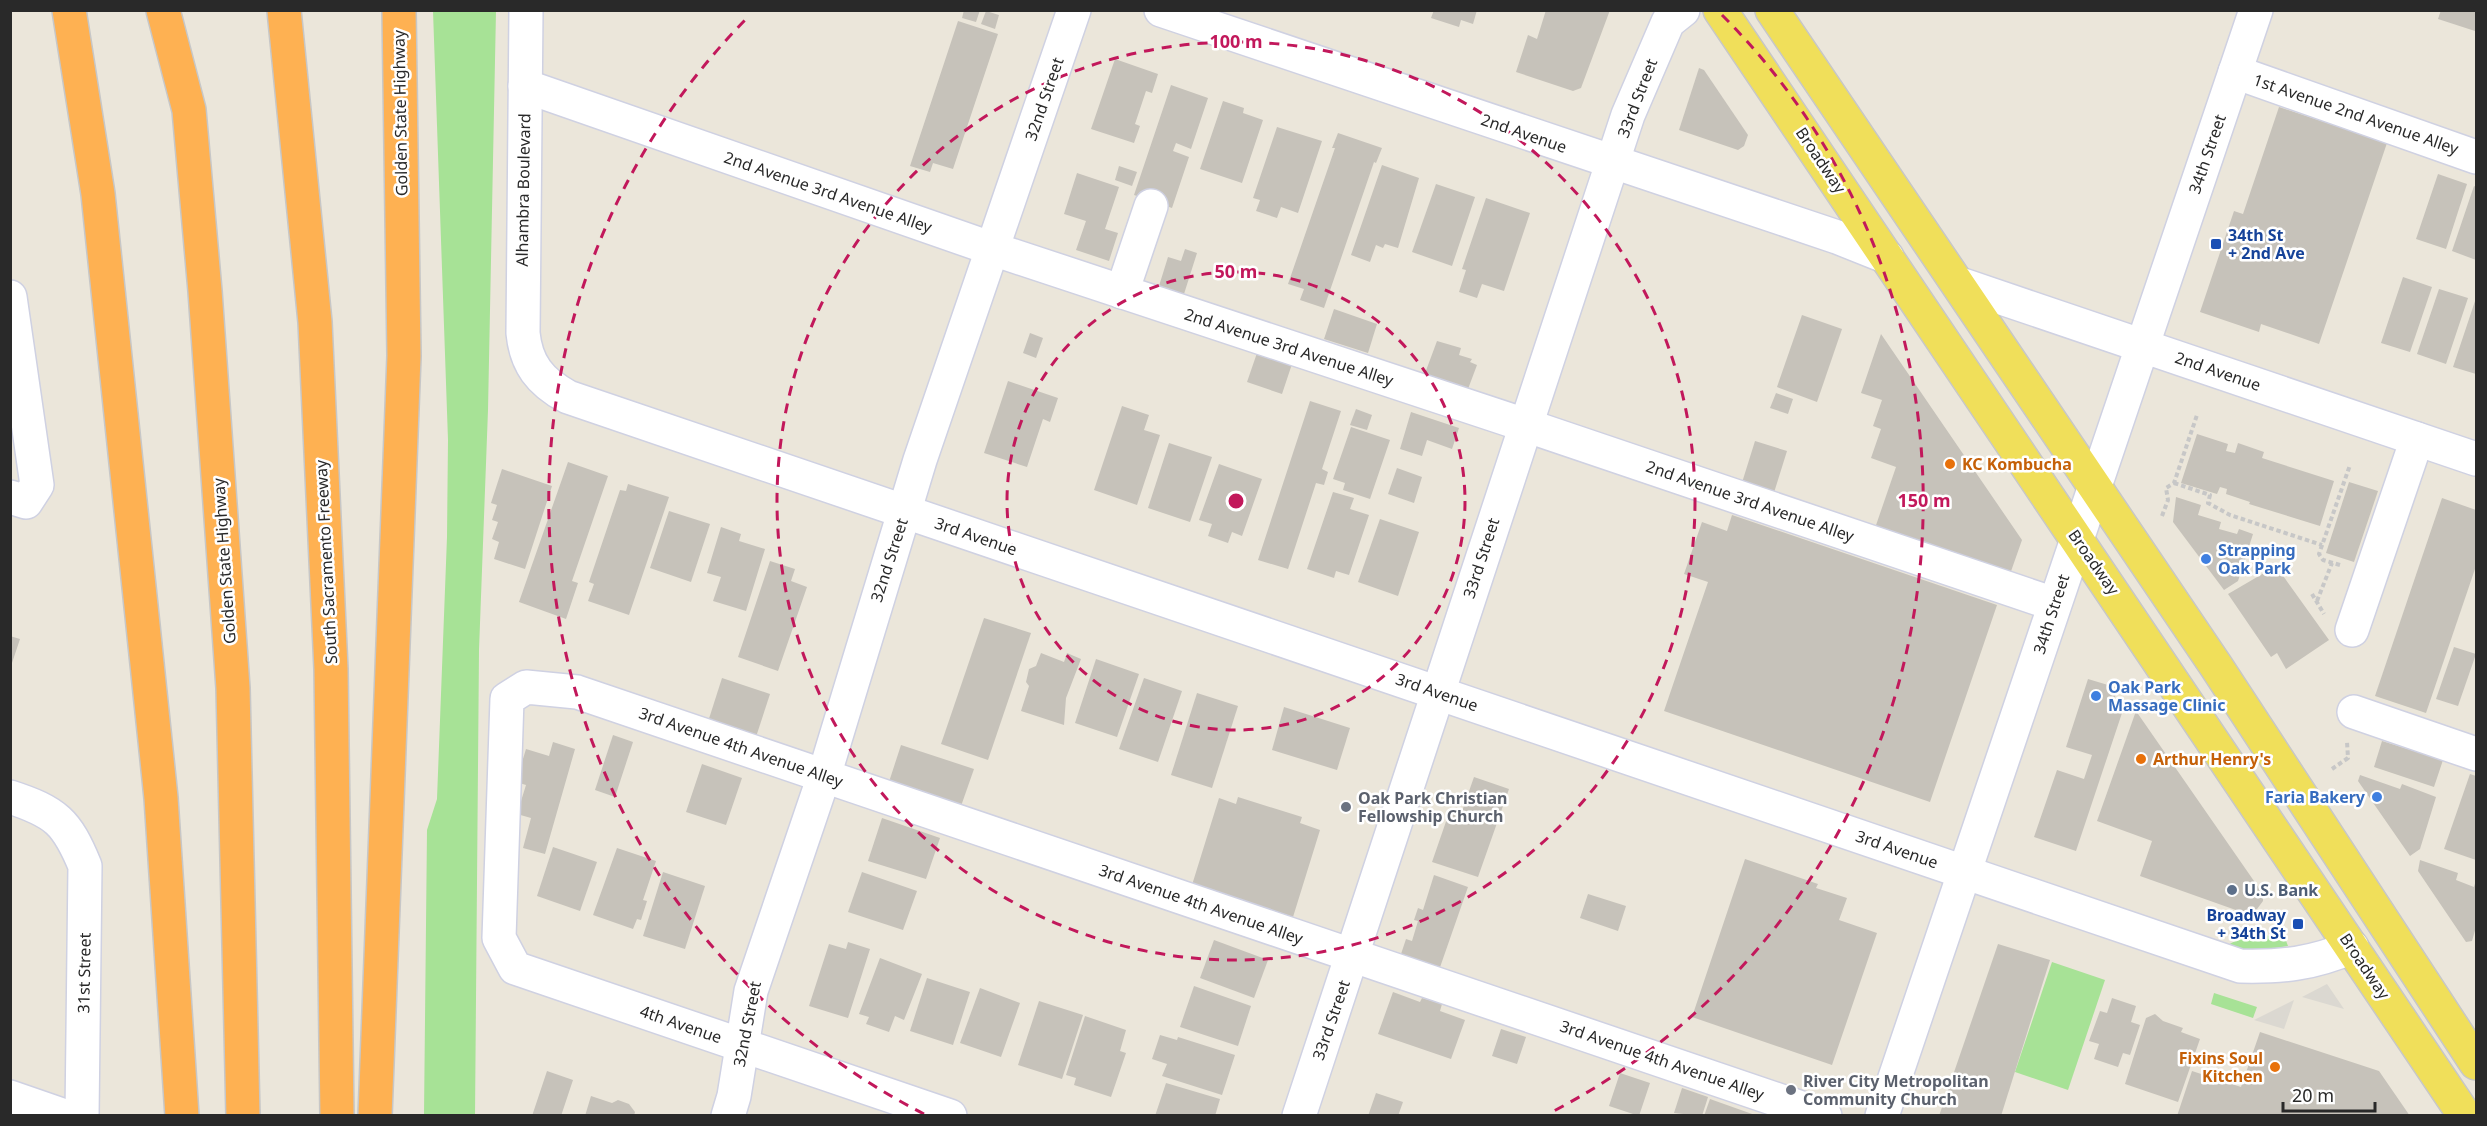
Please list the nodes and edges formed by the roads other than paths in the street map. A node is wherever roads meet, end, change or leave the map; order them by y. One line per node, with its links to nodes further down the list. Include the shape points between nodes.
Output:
1 (69, 10): 52 (highway, via 98,194 161,798)
2 (163, 10): 17 (highway, Golden State Highway)
3 (178, 10): 17 (highway)
4 (284, 10): 15 (highway, South Sacramento Freeway)
5 (292, 10): 15 (highway)
6 (399, 10): 55 (highway, Golden State Highway, via 404,356)
7 (526, 10): 16 (street, Alhambra Boulevard)
8 (1074, 10): 21 (street, 32nd Street)
9 (1161, 10): 19 (street, 2nd Avenue)
10 (1683, 10): 19 (street, 33rd Street, via 1668,22 1628,116)
11 (1720, 10): 22 (main road, Broadway)
12 (1772, 10): 23 (main road)
13 (2256, 10): 14 (street, 34th Street)
14 (2235, 72): 18 (street, 1st Avenue 2nd Avenue Alley); 26 (street, 34th Street)
15 (292, 82): 54 (highway, South Sacramento Freeway, via 315,322 331,669)
16 (525, 86): 21 (street, 2nd Avenue 3rd Avenue Alley); 27 (street, Alhambra Boulevard, via 522,333)
17 (189, 110): 53 (highway, Golden State Highway, via 232,688)
18 (2476, 157)
19 (1614, 163): 22 (street, 2nd Avenue); 28 (street, 33rd Street)
20 (1151, 206): 24 (street)
21 (993, 249): 24 (street, 2nd Avenue 3rd Avenue Alley); 33 (street, 32nd Street)
22 (1887, 256): 34 (main road, Broadway)
23 (1960, 284): 26 (street, 2nd Avenue); 31 (main road)
24 (1122, 292): 28 (street, 2nd Avenue 3rd Avenue Alley)
25 (10, 297): 32 (street, via 37,485)
26 (2143, 346): 29 (street, 2nd Avenue); 31 (street, 34th Street)
27 (532, 369): 33 (street, 3rd Avenue, via 568,397)
28 (1525, 425): 35 (street, 2nd Avenue 3rd Avenue Alley); 37 (street, 33rd Street)
29 (2417, 439): 30 (street, 2nd Avenue); 36 (street)
30 (2476, 459)
31 (2093, 486): 34 (street, 34th Street); 47 (main road, via 2262,735)
32 (18, 499)
33 (904, 511): 37 (street, 3rd Avenue); 40 (street, 32nd Street)
34 (2076, 538): 35 (street, 34th Street); 43 (main road, Broadway)
35 (2054, 604): 42 (street, 34th Street)
36 (2352, 630)
37 (1437, 692): 42 (street, 3rd Avenue); 44 (street, 33rd Street)
38 (2354, 712): 39 (street)
39 (2476, 754)
40 (824, 776): 44 (street, 3rd Avenue 4th Avenue Alley); 45 (street, 3rd Avenue 4th Avenue Alley, via 577,692 526,687 507,699 499,938); 46 (street, 32nd Street, via 751,991)
41 (10, 797): 51 (street, 31st Street, via 42,808 72,834 85,866)
42 (1965, 872): 43 (street, 3rd Avenue, via 2240,966 2282,967 2324,959); 60 (street, 34th Street)
43 (2352, 947): 61 (main road, Broadway)
44 (1353, 955): 58 (street, 33rd Street); 59 (street, 3rd Avenue 4th Avenue Alley)
45 (515, 968): 46 (street, 4th Avenue)
46 (742, 1045): 56 (street, 32nd Street); 57 (street, 4th Avenue)
47 (2476, 1063)
48 (10, 1097): 50 (street)
49 (2476, 1098): 62 (street)
50 (65, 1116)
51 (82, 1116)
52 (182, 1116)
53 (243, 1116)
54 (337, 1116)
55 (375, 1116)
56 (728, 1116)
57 (950, 1116)
58 (1299, 1116)
59 (1825, 1116)
60 (1882, 1116)
61 (2465, 1116)
62 (2471, 1116)

